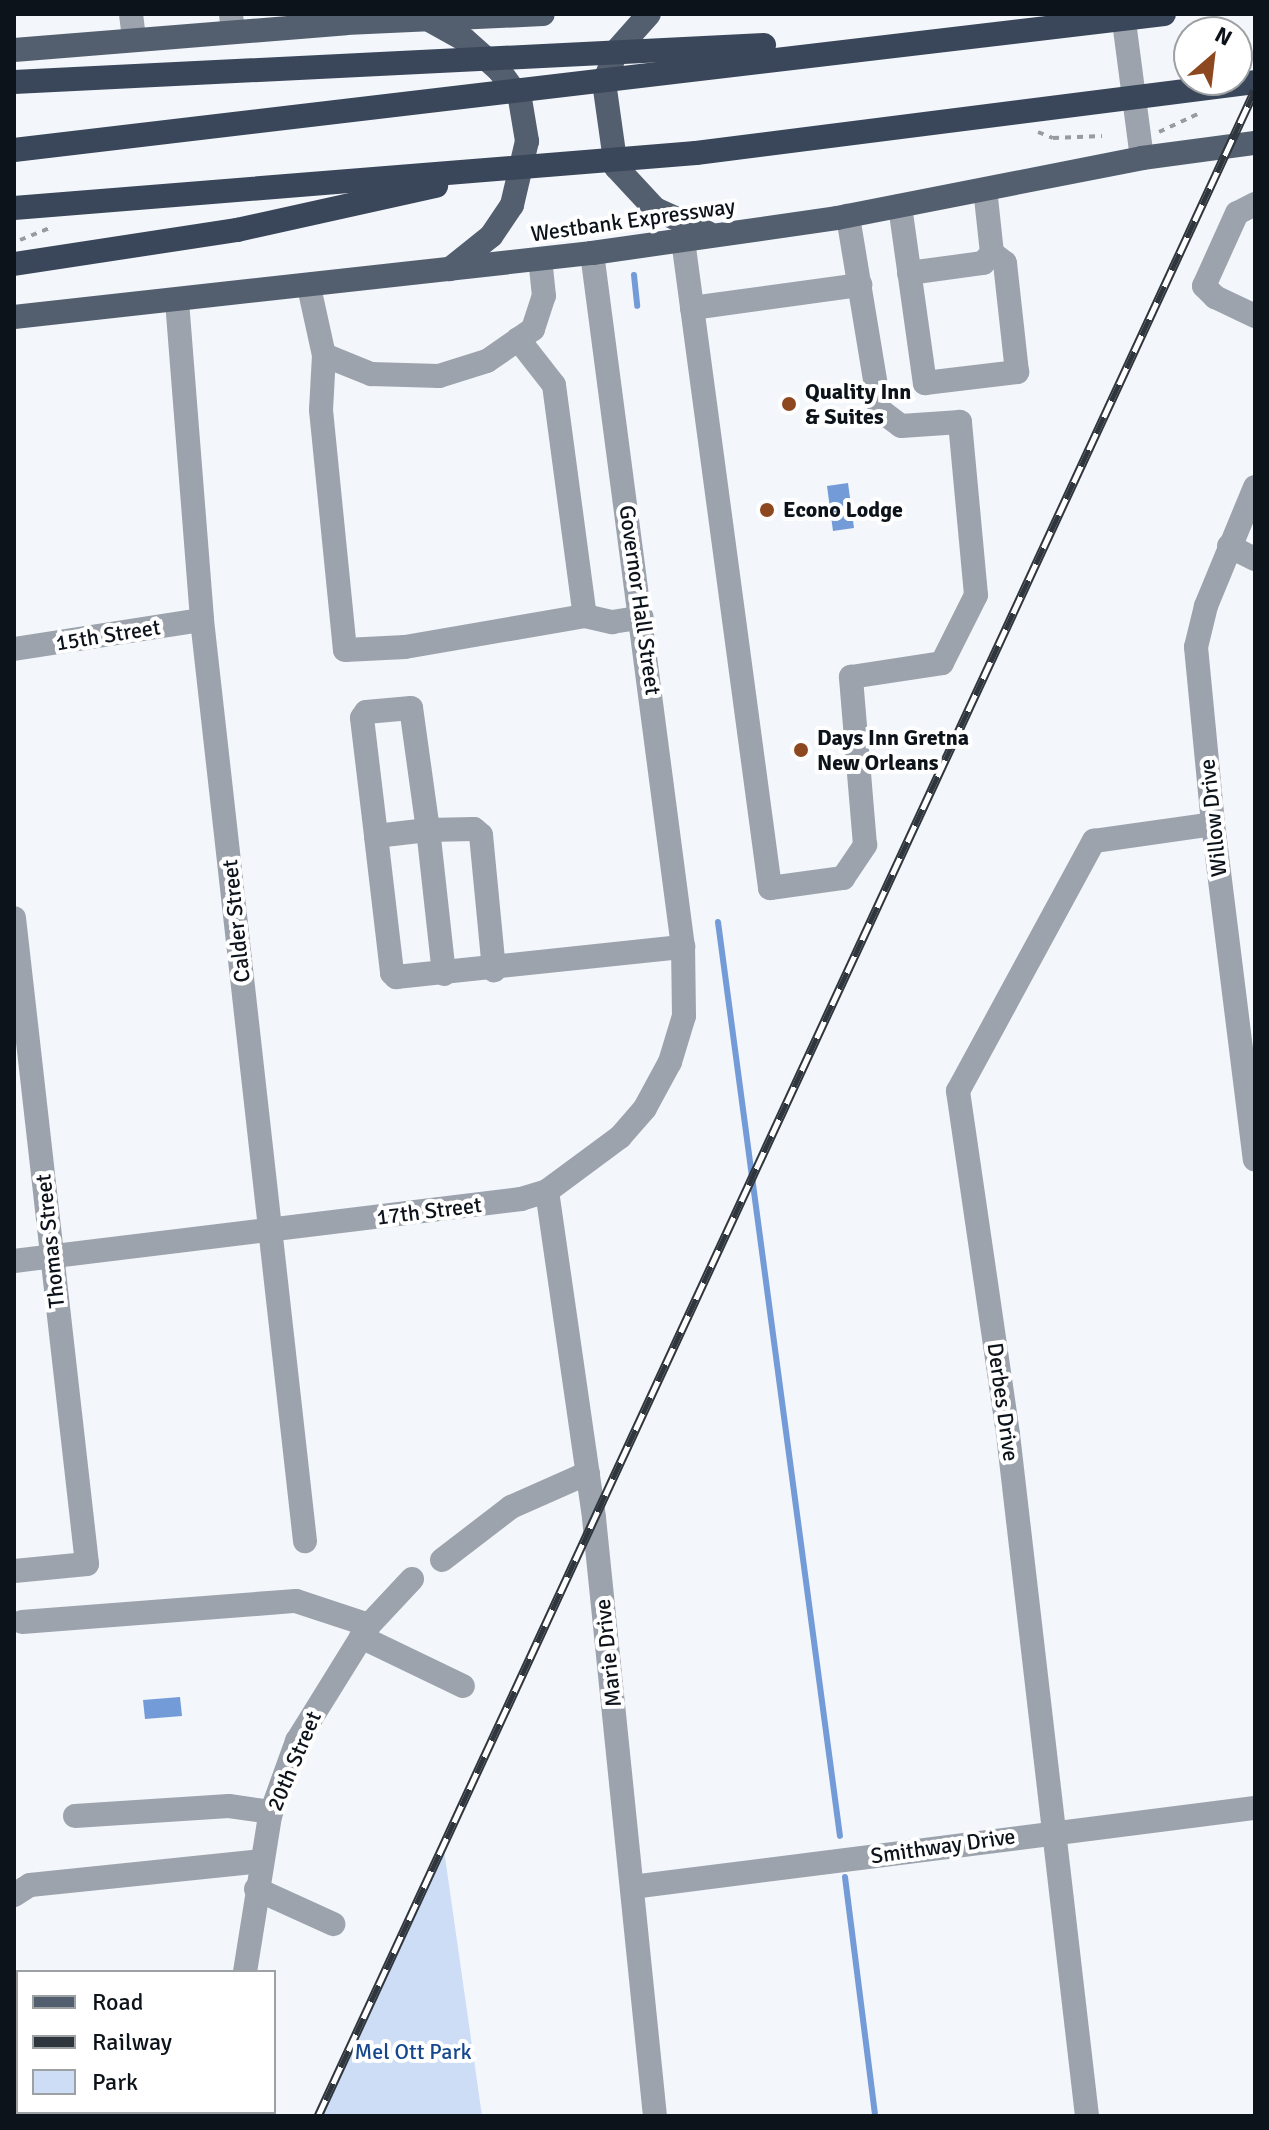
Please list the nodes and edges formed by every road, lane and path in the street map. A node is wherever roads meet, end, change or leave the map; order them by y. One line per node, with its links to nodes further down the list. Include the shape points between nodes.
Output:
1 (131, 14): 11 (street)
2 (543, 14): 8 (main road)
3 (649, 14): 26 (main road, via 617,50 604,82 616,167 655,209 681,225)
4 (1123, 14): 20 (street)
5 (1164, 14): 10 (highway)
6 (346, 18): 7 (main road); 9 (main road)
7 (381, 18): 8 (main road)
8 (441, 19): 32 (main road, via 499,70 520,99 527,141 512,205 491,236)
9 (232, 23): 11 (main road)
10 (966, 36): 13 (highway); 18 (highway)
11 (134, 40): 12 (main road)
12 (14, 50)
13 (14, 82)
14 (1255, 82): 19 (highway)
15 (1212, 110): 16 (path, via 1187,116)
16 (1159, 132)
17 (1255, 143): 20 (main road, Westbank Expressway)
18 (14, 150)
19 (696, 153): 24 (highway); 31 (highway, via 434,187 237,230)
20 (1142, 158): 21 (main road, Westbank Expressway)
21 (985, 189): 23 (main road, Westbank Expressway); 29 (street)
22 (1255, 204): 38 (street, via 1237,213 1204,286)
23 (900, 206): 25 (main road, Westbank Expressway); 33 (street)
24 (14, 208)
25 (848, 216): 26 (main road, Westbank Expressway); 34 (street)
26 (715, 235): 27 (main road, Westbank Expressway)
27 (683, 240): 28 (main road, Westbank Expressway); 37 (street)
28 (592, 253): 30 (main road, Westbank Expressway); 46 (street, Governor Hall Street)
29 (992, 253): 33 (street, via 983,263); 33 (street, via 1005,263 1017,372 925,383)
30 (540, 259): 32 (main road, Westbank Expressway); 40 (street, via 544,296 533,329)
31 (14, 264)
32 (448, 270): 35 (main road, Westbank Expressway)
33 (909, 273)
34 (860, 285): 37 (street); 37 (street, via 880,410 901,426 960,422 976,595 942,663 851,677 865,845 843,878 770,888)
35 (309, 287): 36 (main road, Westbank Expressway); 41 (street)
36 (177, 301): 39 (main road, Westbank Expressway); 47 (street, Calder Street)
37 (692, 308)
38 (1255, 316)
39 (14, 317)
40 (518, 339): 41 (street, via 487,361 439,376 371,374); 45 (street, via 554,385)
41 (324, 355): 45 (street, via 321,410 345,650 405,647)
42 (1255, 487): 43 (street, Willow Drive)
43 (1229, 546): 44 (street); 49 (street, Willow Drive, via 1196,647)
44 (1255, 559)
45 (585, 616): 46 (street, via 612,622)
46 (642, 617): 53 (street, Governor Hall Street)
47 (202, 620): 48 (street, 15th Street); 58 (street, Calder Street)
48 (14, 649)
49 (1213, 824): 56 (street, Willow Drive); 72 (street, Derbes Drive, via 1094,841 958,1091 1008,1434)
50 (428, 830): 51 (street); 51 (street, via 415,712 366,712 362,718); 54 (street, via 474,829 481,835); 55 (street)
51 (376, 836): 55 (street, via 392,973 400,978)
52 (14, 918): 59 (street, Thomas Street)
53 (683, 947): 54 (street); 57 (street, 17th Street, via 684,1016 670,1062 645,1108 620,1137)
54 (494, 970): 55 (street)
55 (444, 974)
56 (1255, 1159)
57 (547, 1191): 58 (street, 17th Street, via 521,1199); 61 (street, Marie Drive)
58 (271, 1231): 59 (street, 17th Street); 62 (street, Calder Street)
59 (51, 1257): 60 (street, 17th Street); 64 (street, Thomas Street, via 87,1564)
60 (14, 1261)
61 (588, 1473): 63 (street, via 511,1507); 74 (street, Marie Drive)
62 (305, 1541)
63 (442, 1560)
64 (14, 1571)
65 (412, 1579): 67 (street, 20th Street)
66 (22, 1622): 67 (street, via 296,1601)
67 (365, 1631): 68 (street); 70 (street, 20th Street, via 297,1741)
68 (463, 1686)
69 (1255, 1808): 72 (street, Smithway Drive)
70 (271, 1812): 71 (street, via 229,1806); 73 (street, 20th Street)
71 (75, 1816)
72 (1051, 1831): 74 (street, Smithway Drive); 80 (street, Derbes Drive)
73 (261, 1861): 75 (street, 20th Street); 76 (street, via 30,1885)
74 (632, 1887): 79 (street, Marie Drive)
75 (256, 1889): 77 (street); 78 (street, 20th Street)
76 (14, 1895)
77 (333, 1924)
78 (245, 1970)
79 (655, 2116)
80 (1087, 2116)

